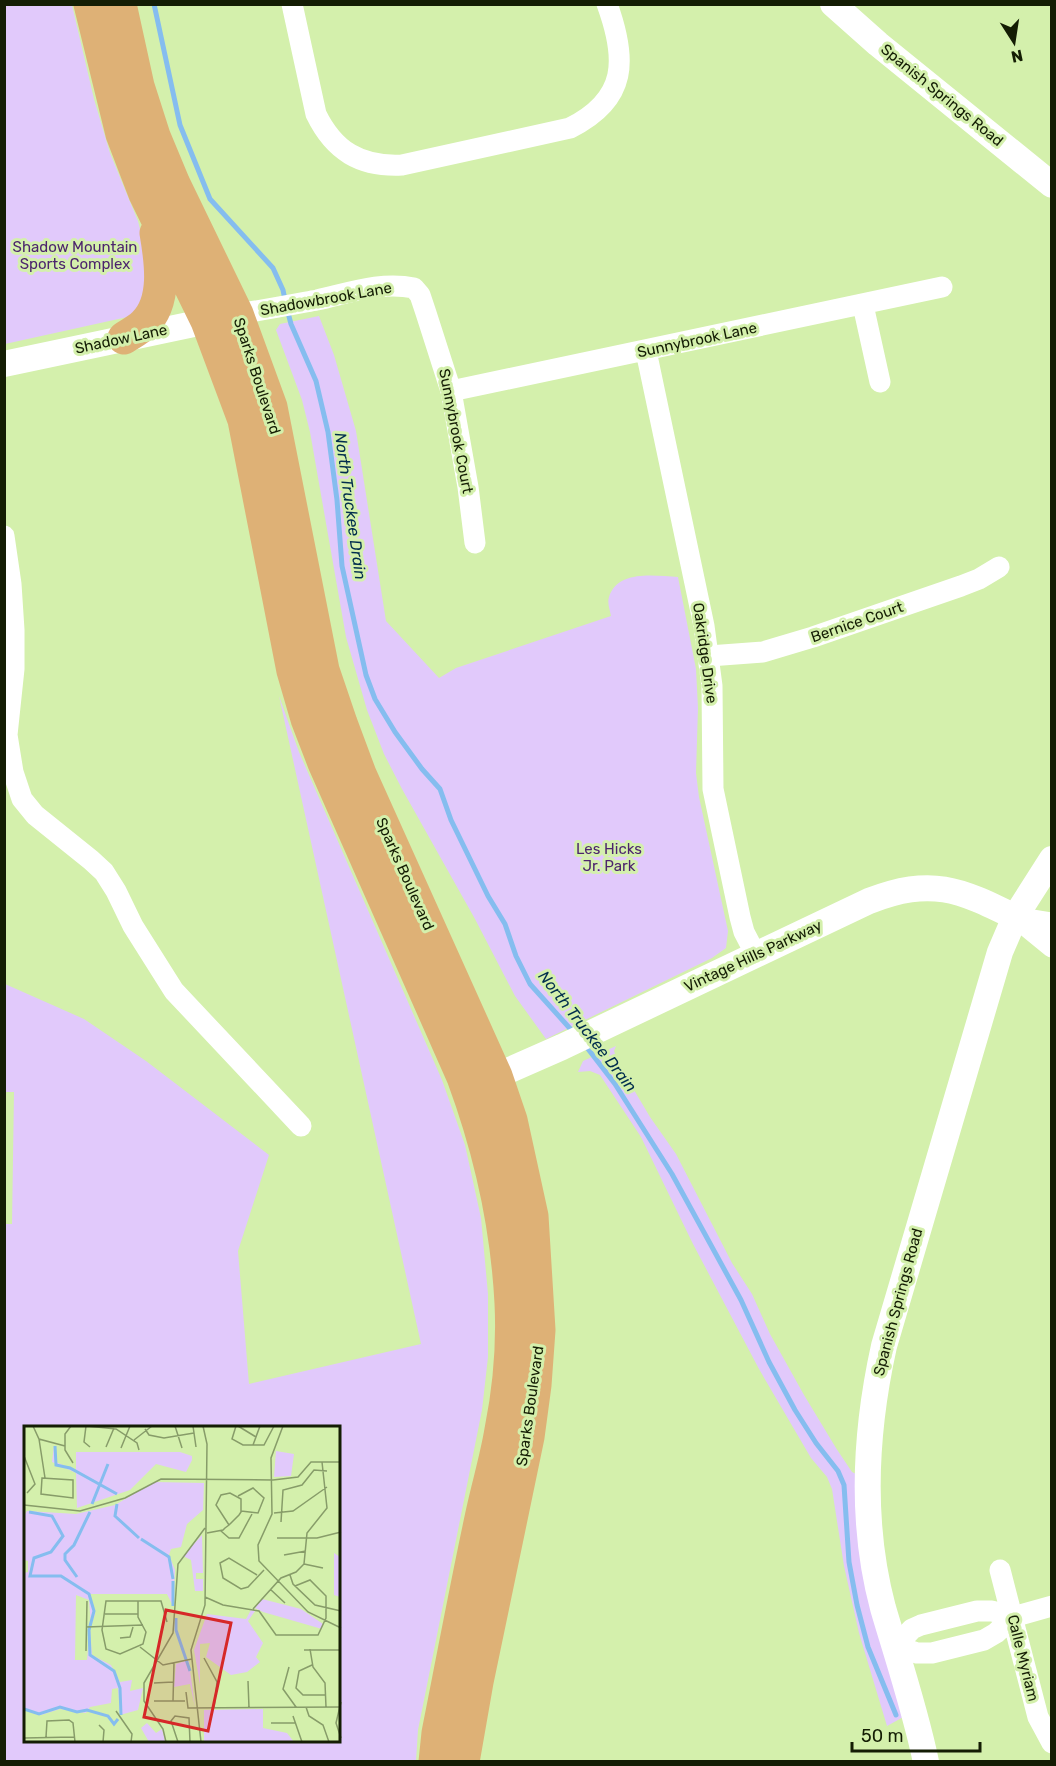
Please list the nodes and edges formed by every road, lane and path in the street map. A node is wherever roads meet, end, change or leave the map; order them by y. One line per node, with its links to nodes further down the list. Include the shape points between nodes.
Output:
1 (90, 4): 7 (main road, Sparks Boulevard, via 122,134)
2 (120, 4): 11 (main road, Sparks Boulevard, via 138,86 154,136)
3 (292, 4): 4 (street, via 316,114 324,130 350,155 385,165 402,165 570,128 585,121 609,97 621,61 620,43)
4 (607, 4)
5 (833, 4): 6 (street, Spanish Springs Road)
6 (1052, 185)
7 (153, 210): 11 (main road, Sparks Boulevard); 12 (main road, via 159,298 143,325)
8 (414, 288): 11 (street, Shadowbrook Lane, via 390,285); 16 (street, Sunnybrook Court, via 420,295)
9 (942, 288): 10 (street, Sunnybrook Lane)
10 (864, 304): 13 (street, Sunnybrook Lane); 15 (street)
11 (222, 318): 12 (street, Shadow Lane); 21 (main road, Sparks Boulevard, via 293,671 320,752); 27 (main road, Sparks Boulevard, via 270,407 322,670 360,774)
12 (124, 338): 14 (street, Shadow Lane)
13 (646, 351): 16 (street, Sunnybrook Lane); 20 (street, Oakridge Drive)
14 (4, 364)
15 (880, 382)
16 (451, 391): 18 (street, Sunnybrook Court)
17 (4, 536): 28 (street, via 14,640 7,735 21,799 104,872 174,991)
18 (475, 543)
19 (999, 567): 20 (street, Bernice Court, via 961,586 793,644 763,652)
20 (709, 656): 26 (street, Oakridge Drive, via 713,789 740,917)
21 (354, 829): 27 (main road, via 402,909 475,1068); 29 (main road, Sparks Boulevard, via 463,1077)
22 (1052, 859): 23 (street, Spanish Springs Road)
23 (1015, 917): 24 (street, Vintage Hills Parkway); 25 (street, Vintage Hills Parkway); 26 (street, Vintage Hills Parkway, via 962,893 912,888 869,901); 33 (street, Spanish Springs Road, via 972,1041 877,1379 869,1438 869,1526 874,1567)
24 (1052, 922)
25 (1052, 947)
26 (756, 955): 27 (street, Vintage Hills Parkway)
27 (496, 1076): 29 (main road, via 489,1100 498,1148); 36 (main road, Sparks Boulevard, via 511,1120 532,1216 539,1330 528,1437)
28 (301, 1126)
29 (495, 1183): 35 (main road, Sparks Boulevard, via 511,1304 507,1377 501,1430)
30 (1000, 1570): 32 (street, Calle Myriam)
31 (1052, 1606): 32 (street)
32 (1013, 1617): 33 (street, via 977,1611 921,1625); 33 (street, via 984,1640 932,1653); 34 (street, Calle Myriam, via 1038,1717)
33 (896, 1646): 37 (street, Spanish Springs Road)
34 (1052, 1743)
35 (435, 1761)
36 (463, 1761)
37 (926, 1761)

